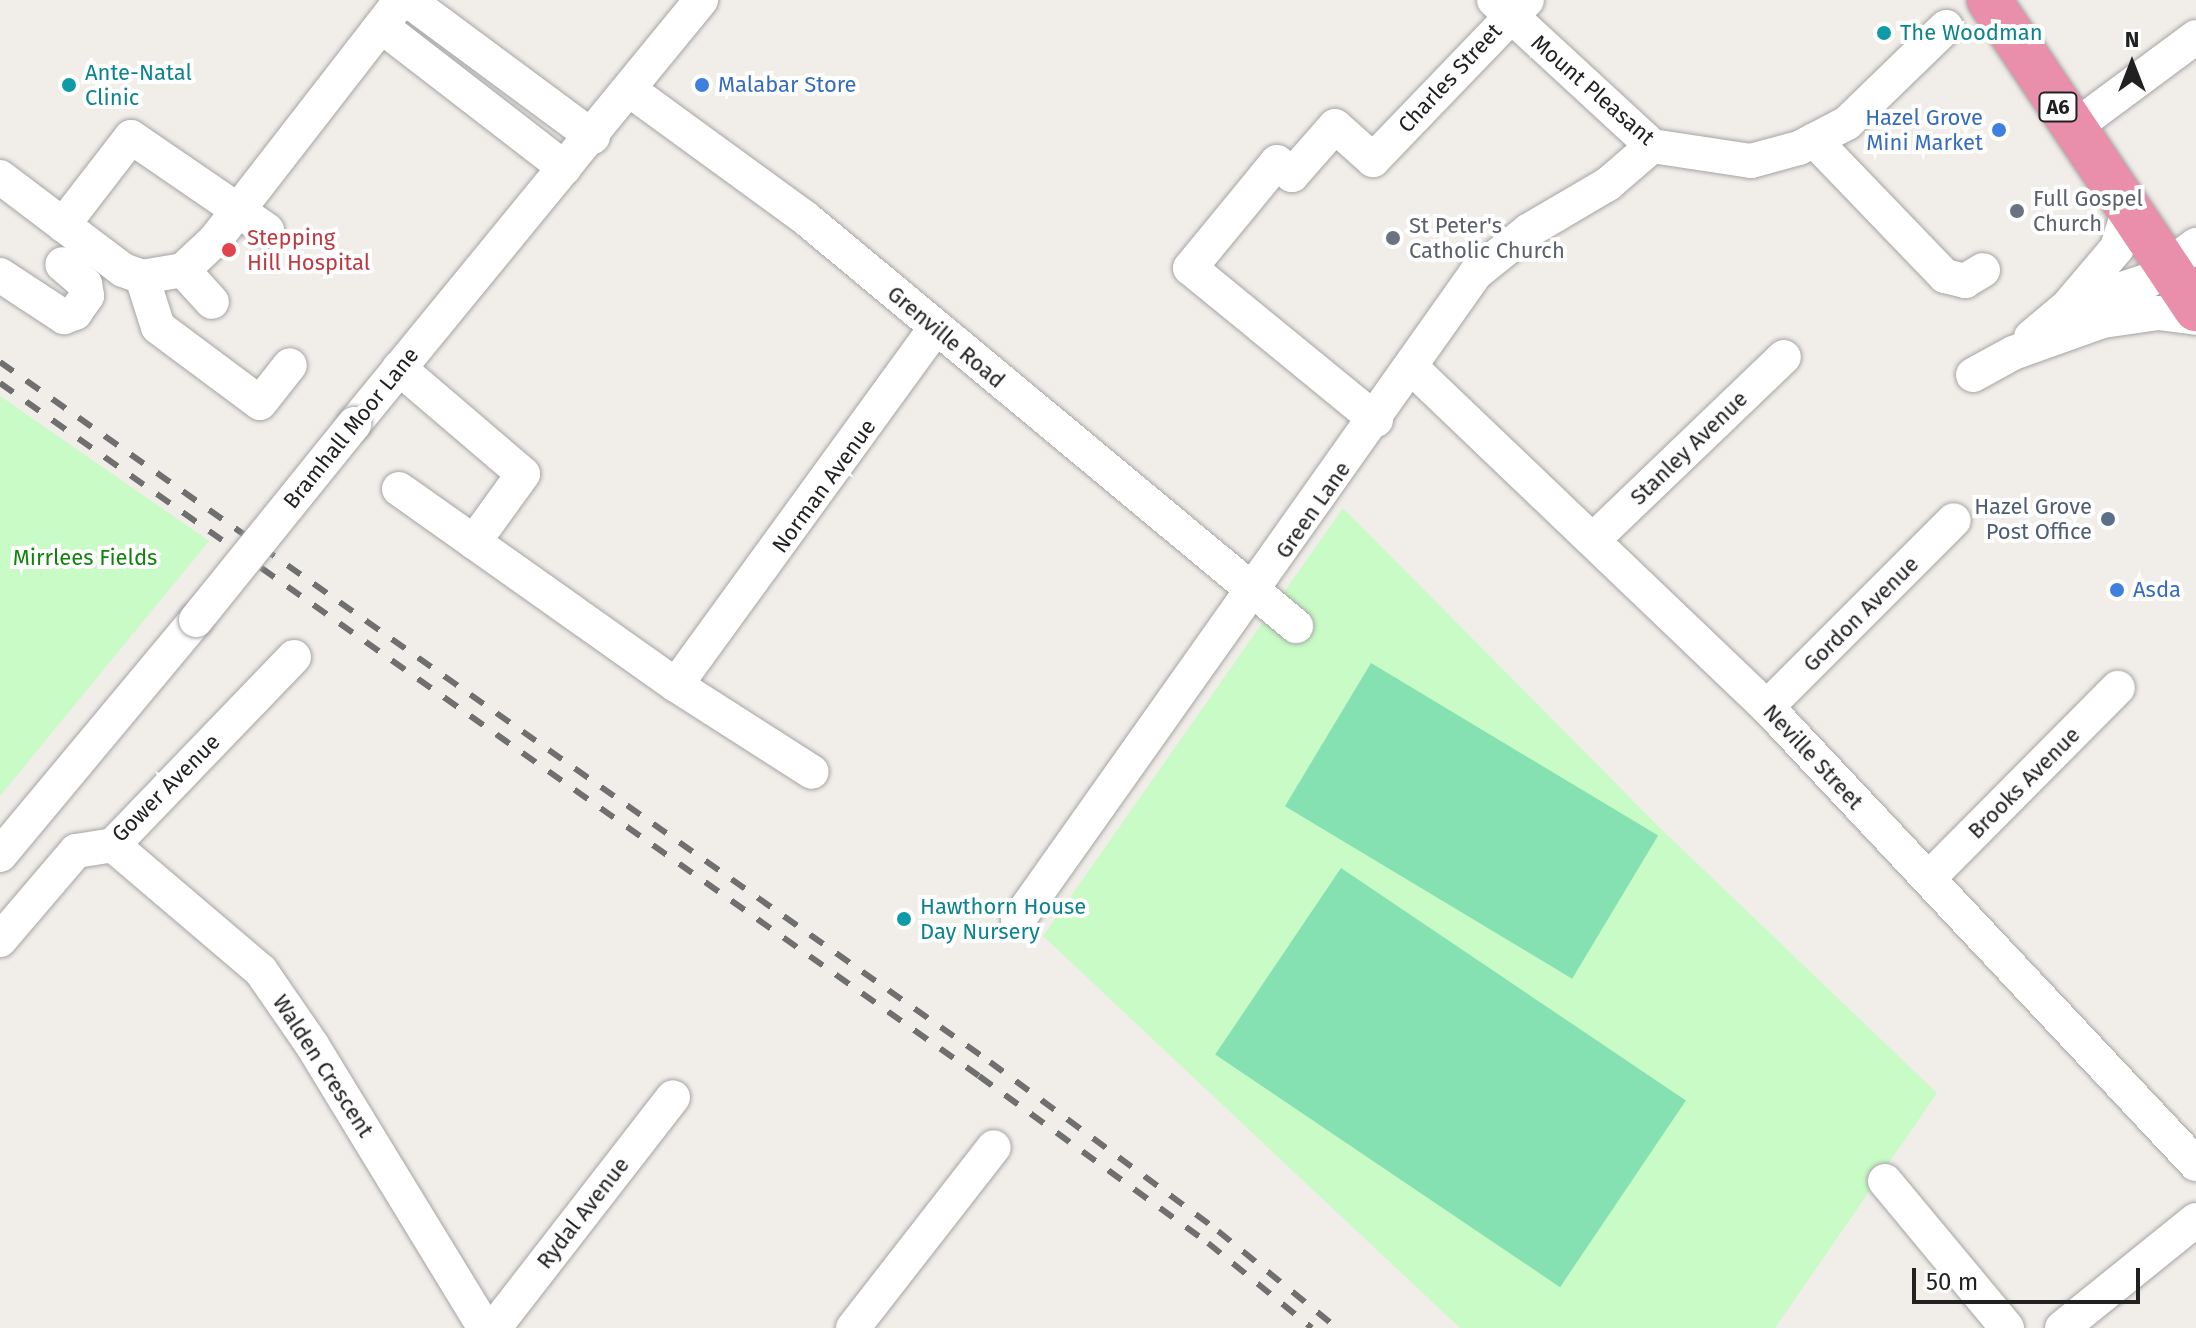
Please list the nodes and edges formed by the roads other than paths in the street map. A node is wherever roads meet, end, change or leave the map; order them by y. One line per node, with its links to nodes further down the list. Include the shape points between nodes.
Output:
1 (408, 0): 10 (street)
2 (701, 0): 8 (street, Bramhall Moor Lane)
3 (1989, 0): 9 (highway, A6)
4 (1510, 5): 12 (street, Mount Pleasant); 36 (street, Charles Street, via 1373,160 1335,126 1292,175 1277,162 1190,268)
5 (391, 13): 13 (street); 15 (street)
6 (1946, 27): 11 (street, Mount Pleasant, via 1847,123)
7 (2196, 37): 9 (street)
8 (631, 91): 10 (street, Bramhall Moor Lane); 29 (street, Grenville Road, via 804,217)
9 (2072, 129): 16 (highway, A6)
10 (593, 137): 13 (street, Bramhall Moor Lane)
11 (1807, 144): 12 (street, Mount Pleasant, via 1751,161); 22 (street, via 1945,276 1965,281)
12 (1652, 146): 34 (street, Green Lane, via 1608,184 1528,231 1476,273)
13 (565, 168): 33 (street, Bramhall Moor Lane)
14 (0, 177): 17 (street)
15 (239, 209): 17 (street, via 184,178 131,137); 18 (street); 21 (street)
16 (2128, 213): 19 (highway, A6); 26 (street, via 2117,248)
17 (63, 225): 24 (street, via 123,270)
18 (267, 230)
19 (2182, 256): 26 (street, via 2149,280); 27 (highway, A6)
20 (62, 264): 23 (street, via 85,284 87,296 75,313 64,317)
21 (183, 270): 24 (street); 25 (street)
22 (1983, 270)
23 (0, 275)
24 (142, 277): 32 (street, via 158,327 260,403)
25 (212, 302)
26 (2067, 307): 30 (street)
27 (2196, 309)
28 (2196, 318): 30 (street, via 2158,313 2103,321)
29 (935, 329): 41 (street, Grenville Road); 44 (street, Norman Avenue)
30 (2013, 353): 35 (street)
31 (1784, 357): 39 (street, Stanley Avenue)
32 (290, 365)
33 (399, 368): 40 (street, via 523,474); 49 (street, Bramhall Moor Lane, bridge)
34 (1412, 368): 36 (street, Green Lane); 39 (street, Neville Street)
35 (1973, 375)
36 (1376, 420): 41 (street, Green Lane)
37 (399, 489): 40 (street)
38 (1954, 520): 46 (street, Gordon Avenue)
39 (1594, 539): 46 (street, Neville Street)
40 (474, 542): 44 (street)
41 (1254, 593): 42 (street, Grenville Road); 51 (street, Green Lane)
42 (1296, 626)
43 (294, 657): 48 (street, Gower Avenue)
44 (676, 685): 47 (street)
45 (2118, 688): 50 (street, Brooks Avenue)
46 (1767, 707): 50 (street, Neville Street)
47 (812, 772)
48 (113, 845): 52 (street, Gower Avenue, via 76,851); 58 (street, Walden Crescent, via 261,971)
49 (0, 855)
50 (1929, 878): 55 (street, Neville Street)
51 (1018, 920)
52 (0, 940)
53 (673, 1097): 59 (street, Rydal Avenue)
54 (994, 1147): 60 (street)
55 (2196, 1164)
56 (1885, 1181): 61 (street)
57 (2196, 1220): 62 (street)
58 (485, 1328)
59 (494, 1328)
60 (853, 1328)
61 (2007, 1328)
62 (2062, 1328)

